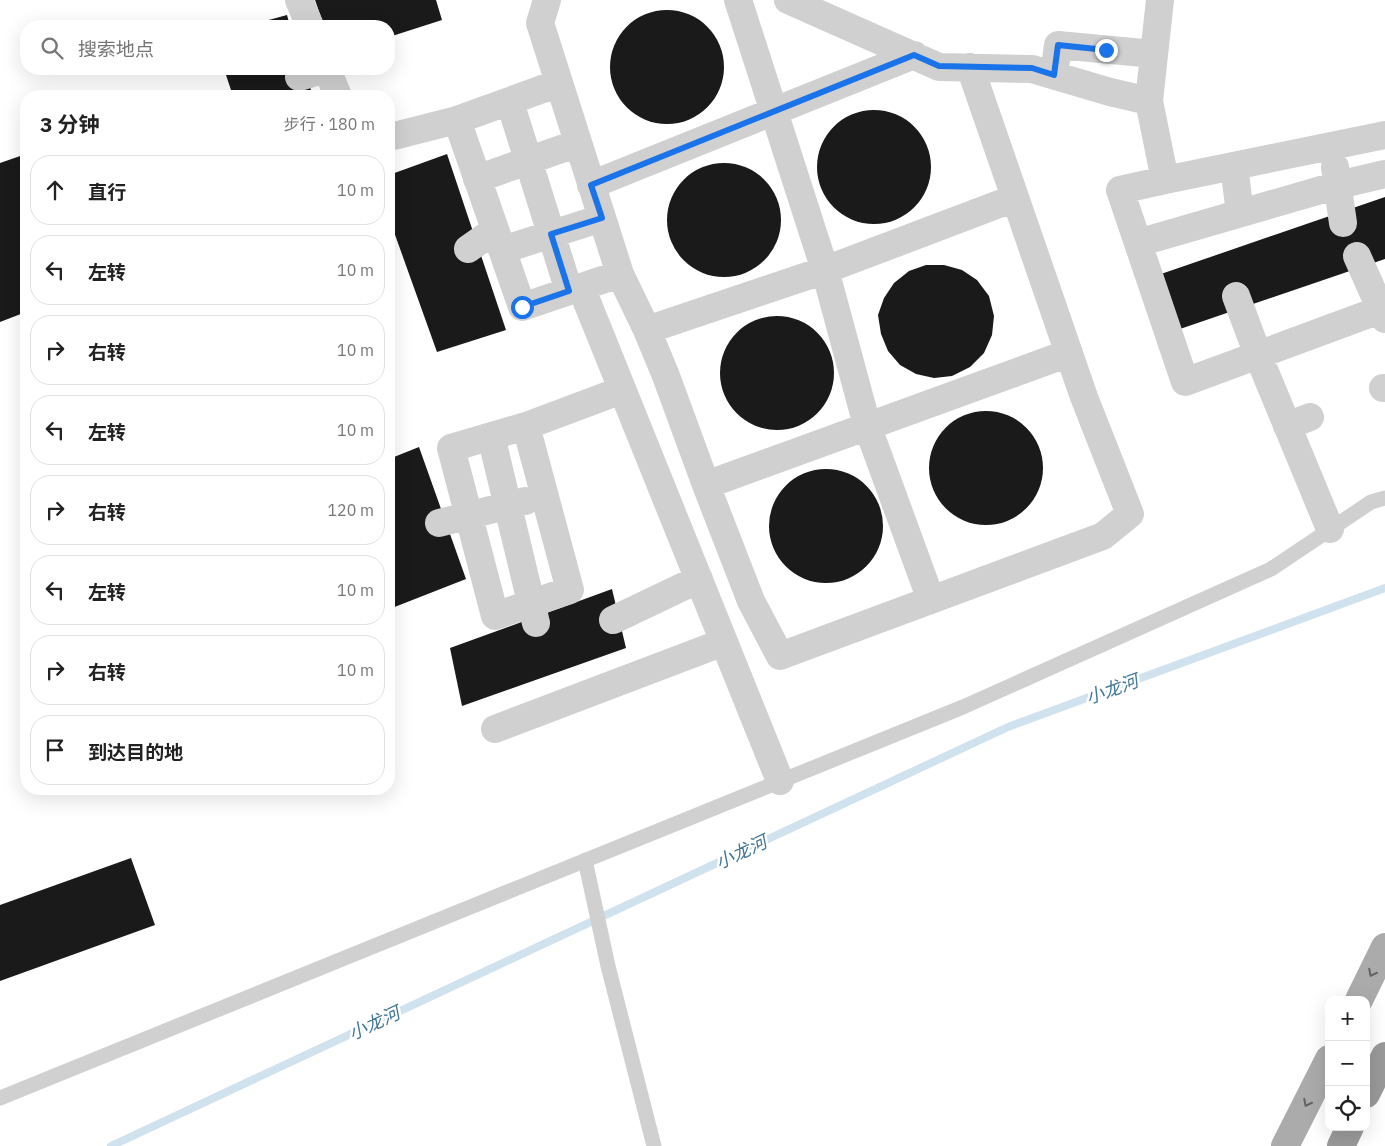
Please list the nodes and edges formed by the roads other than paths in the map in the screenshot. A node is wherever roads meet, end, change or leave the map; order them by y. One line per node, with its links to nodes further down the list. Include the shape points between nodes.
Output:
1 (299, 0): 7 (street)
2 (564, 0): 6 (street)
3 (738, 0): 21 (street)
4 (788, 0): 10 (street)
5 (1160, 0): 9 (street)
6 (543, 12): 16 (street)
7 (317, 20)
8 (1106, 50): 9 (street); 14 (street, via 1058,45); 18 (street)
9 (1154, 54): 19 (street)
10 (914, 55): 11 (street, via 939,66); 21 (street)
11 (970, 67): 14 (street, via 1032,68); 34 (street)
12 (306, 75): 15 (street)
13 (329, 75): 17 (street)
14 (1054, 75): 18 (street)
15 (299, 77)
16 (559, 83): 20 (street); 25 (street)
17 (335, 90)
18 (1101, 90): 19 (street)
19 (1149, 101): 31 (street)
20 (510, 102): 22 (street); 27 (street)
21 (775, 112): 32 (street); 43 (street)
22 (457, 120): 24 (street); 30 (street)
23 (1385, 135): 26 (street)
24 (395, 136)
25 (578, 143): 27 (street); 32 (street)
26 (1332, 146): 28 (street); 33 (street)
27 (528, 160): 30 (street); 38 (street)
28 (1234, 166): 31 (street); 35 (street)
29 (1385, 174): 33 (street)
30 (477, 179): 39 (street)
31 (1165, 180): 40 (street, via 1120,190)
32 (591, 185): 36 (street)
33 (1338, 185): 35 (street); 37 (street)
34 (1015, 198): 43 (street); 49 (street)
35 (1240, 213): 40 (street)
36 (602, 218): 38 (street); 44 (street)
37 (1343, 223)
38 (551, 234): 39 (street); 45 (street)
39 (498, 240): 41 (street); 45 (street, via 522,307)
40 (1138, 243): 50 (street, via 1185,382)
41 (468, 249)
42 (1357, 256): 47 (street)
43 (825, 270): 48 (street); 53 (street)
44 (620, 274): 45 (street); 48 (street)
45 (575, 289): 51 (street)
46 (1236, 296): 50 (street)
47 (1384, 312): 50 (street)
48 (647, 330): 55 (street)
49 (1070, 353): 53 (street); 66 (street, via 1130,514 1103,536)
50 (1258, 356): 61 (street, via 1299,421)
51 (622, 390): 52 (street); 65 (street)
52 (526, 426): 54 (street); 56 (street)
53 (867, 426): 55 (street); 66 (street)
54 (491, 436): 58 (street); 59 (street, via 451,448)
55 (706, 485): 66 (street, via 751,601 780,656)
56 (545, 496): 58 (street); 62 (street)
57 (1385, 498): 61 (lane, via 1371,502)
58 (508, 506): 59 (street); 63 (street)
59 (469, 516): 60 (street); 64 (street)
60 (439, 523)
61 (1330, 529): 71 (lane, via 1271,569 963,707)
62 (559, 548): 63 (street); 67 (street, via 570,590)
63 (521, 562): 64 (street); 67 (street)
64 (484, 572): 67 (street, via 495,616)
65 (698, 579): 68 (street); 69 (street)
66 (931, 600)
67 (534, 613)
68 (613, 620)
69 (724, 642): 70 (street); 71 (street)
70 (495, 729)
71 (780, 781): 72 (lane)
72 (585, 860): 78 (lane); 80 (lane, via 608,966)
73 (1385, 947): 74 (main road, one-way to 74)
74 (1360, 996)
75 (1385, 1056): 77 (highway)
76 (1325, 1067): 81 (main road, one-way to 81)
77 (1370, 1086)
78 (0, 1098)
79 (1348, 1131): 82 (highway)
80 (654, 1146)
81 (1285, 1146)
82 (1341, 1146)

